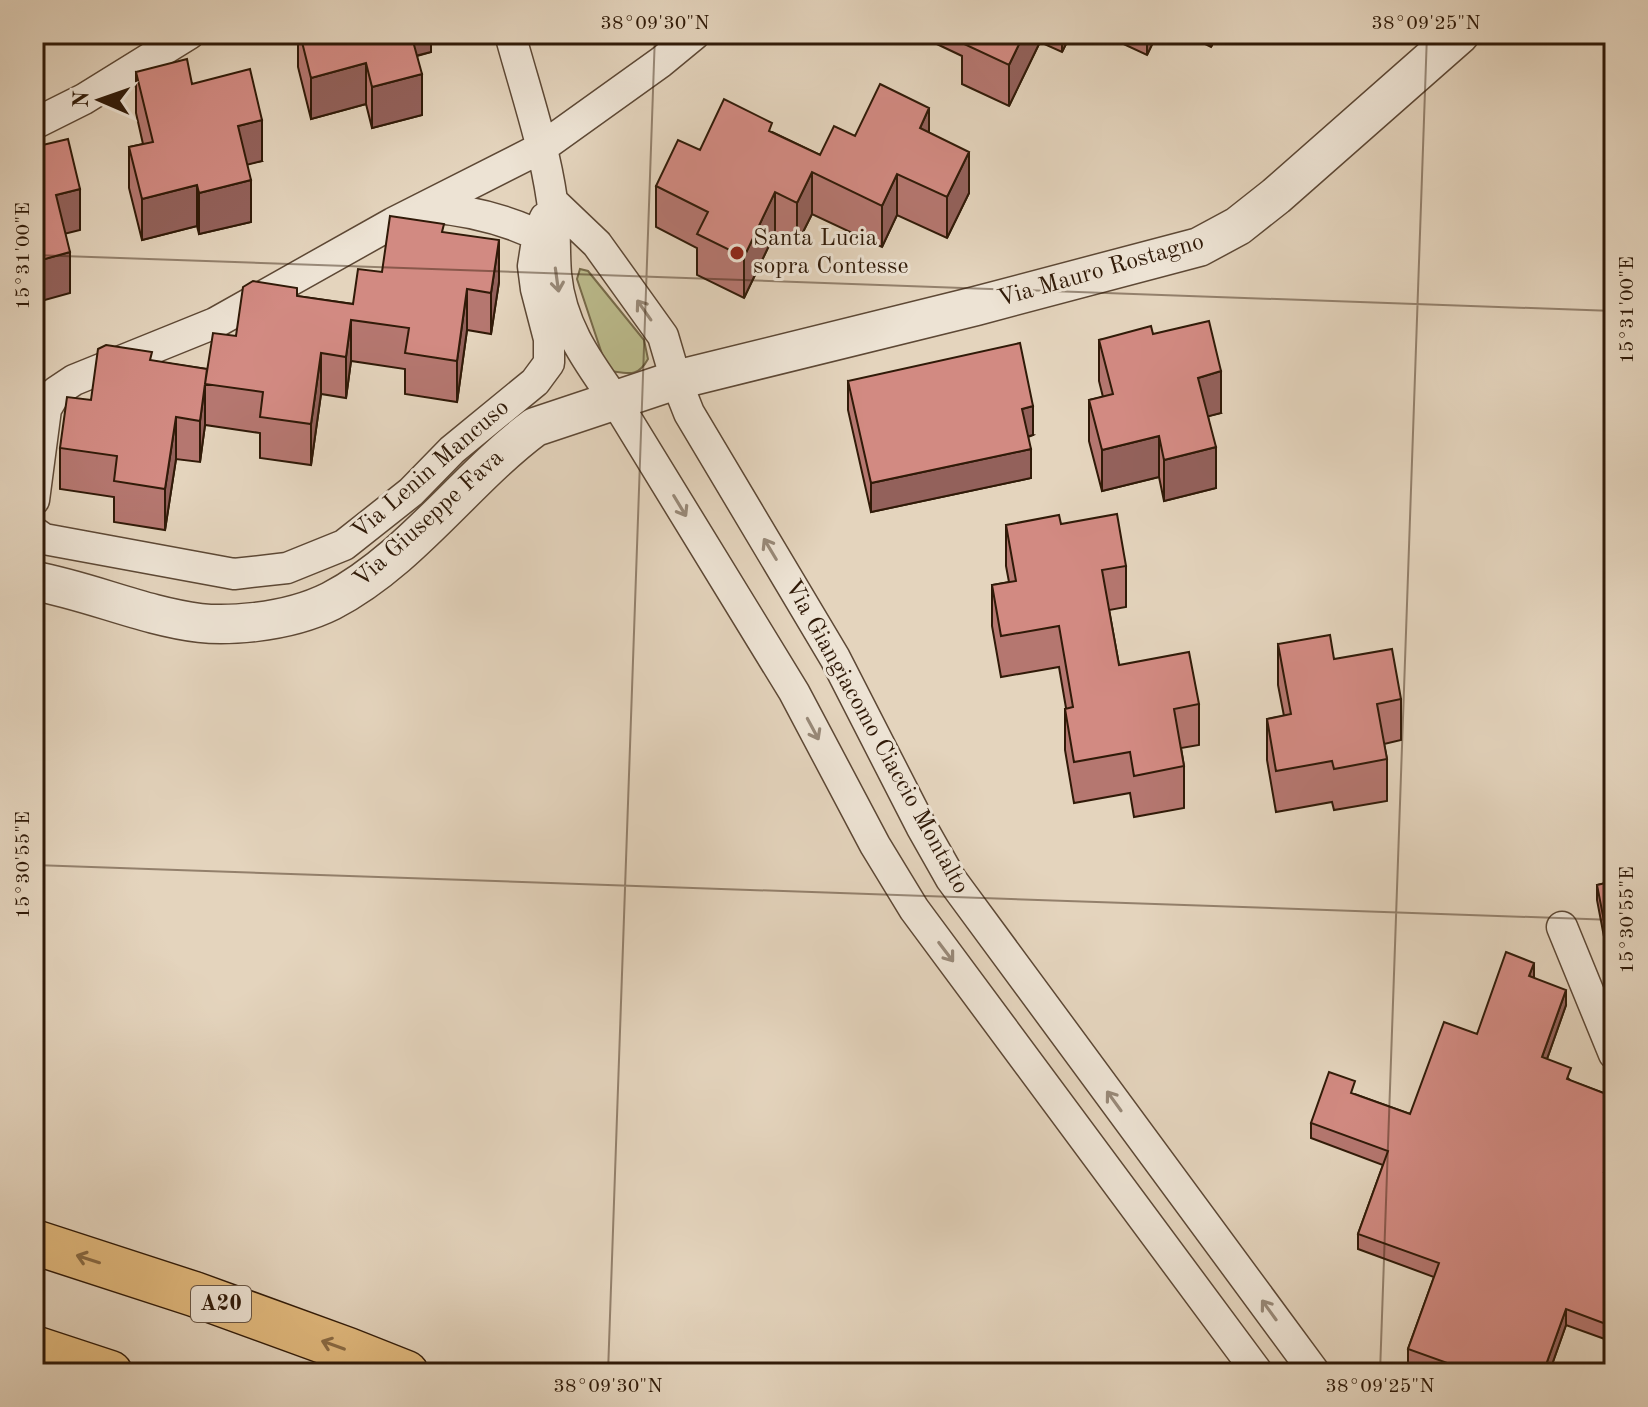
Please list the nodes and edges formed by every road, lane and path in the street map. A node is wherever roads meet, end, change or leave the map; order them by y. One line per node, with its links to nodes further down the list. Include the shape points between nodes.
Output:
1 (189, 34): 5 (street)
2 (510, 34): 6 (street, Via Giangiacomo Ciaccio Montalto)
3 (695, 34): 6 (street)
4 (1460, 34): 10 (street, Via Mauro Rostagno, via 1276,196 1238,226 1199,247)
5 (34, 124)
6 (541, 148): 7 (street, Via Giangiacomo Ciaccio Montalto); 8 (street)
7 (553, 202): 9 (street, Via Giangiacomo Ciaccio Montalto); 10 (street, Via Giangiacomo Ciaccio Montalto, one-way to 7, via 663,336 597,244)
8 (426, 207): 9 (street, via 487,216); 12 (street, via 215,323 56,392 46,409)
9 (546, 239): 11 (street, Via Giangiacomo Ciaccio Montalto, one-way to 11, via 563,311 582,354); 13 (street, Via Lenin Mancuso, via 533,266 549,363 535,382 344,545 287,568 234,574 44,539)
10 (676, 380): 11 (street, Via Giuseppe Fava); 22 (street, Via Giangiacomo Ciaccio Montalto, one-way to 10, via 951,879 835,658 689,413)
11 (615, 400): 14 (street, Via Giuseppe Fava, via 535,427 367,579 306,612 203,624); 21 (street, Via Giangiacomo Ciaccio Montalto, one-way to 21, via 794,692 914,909)
12 (34, 500)
13 (34, 532)
14 (34, 581)
15 (1562, 927): 16 (street)
16 (1614, 1054)
17 (34, 1242): 20 (highway, A20, one-way to 17, via 194,1294)
18 (34, 1348): 19 (highway)
19 (110, 1373)
20 (406, 1373)
21 (1258, 1373)
22 (1315, 1373)

